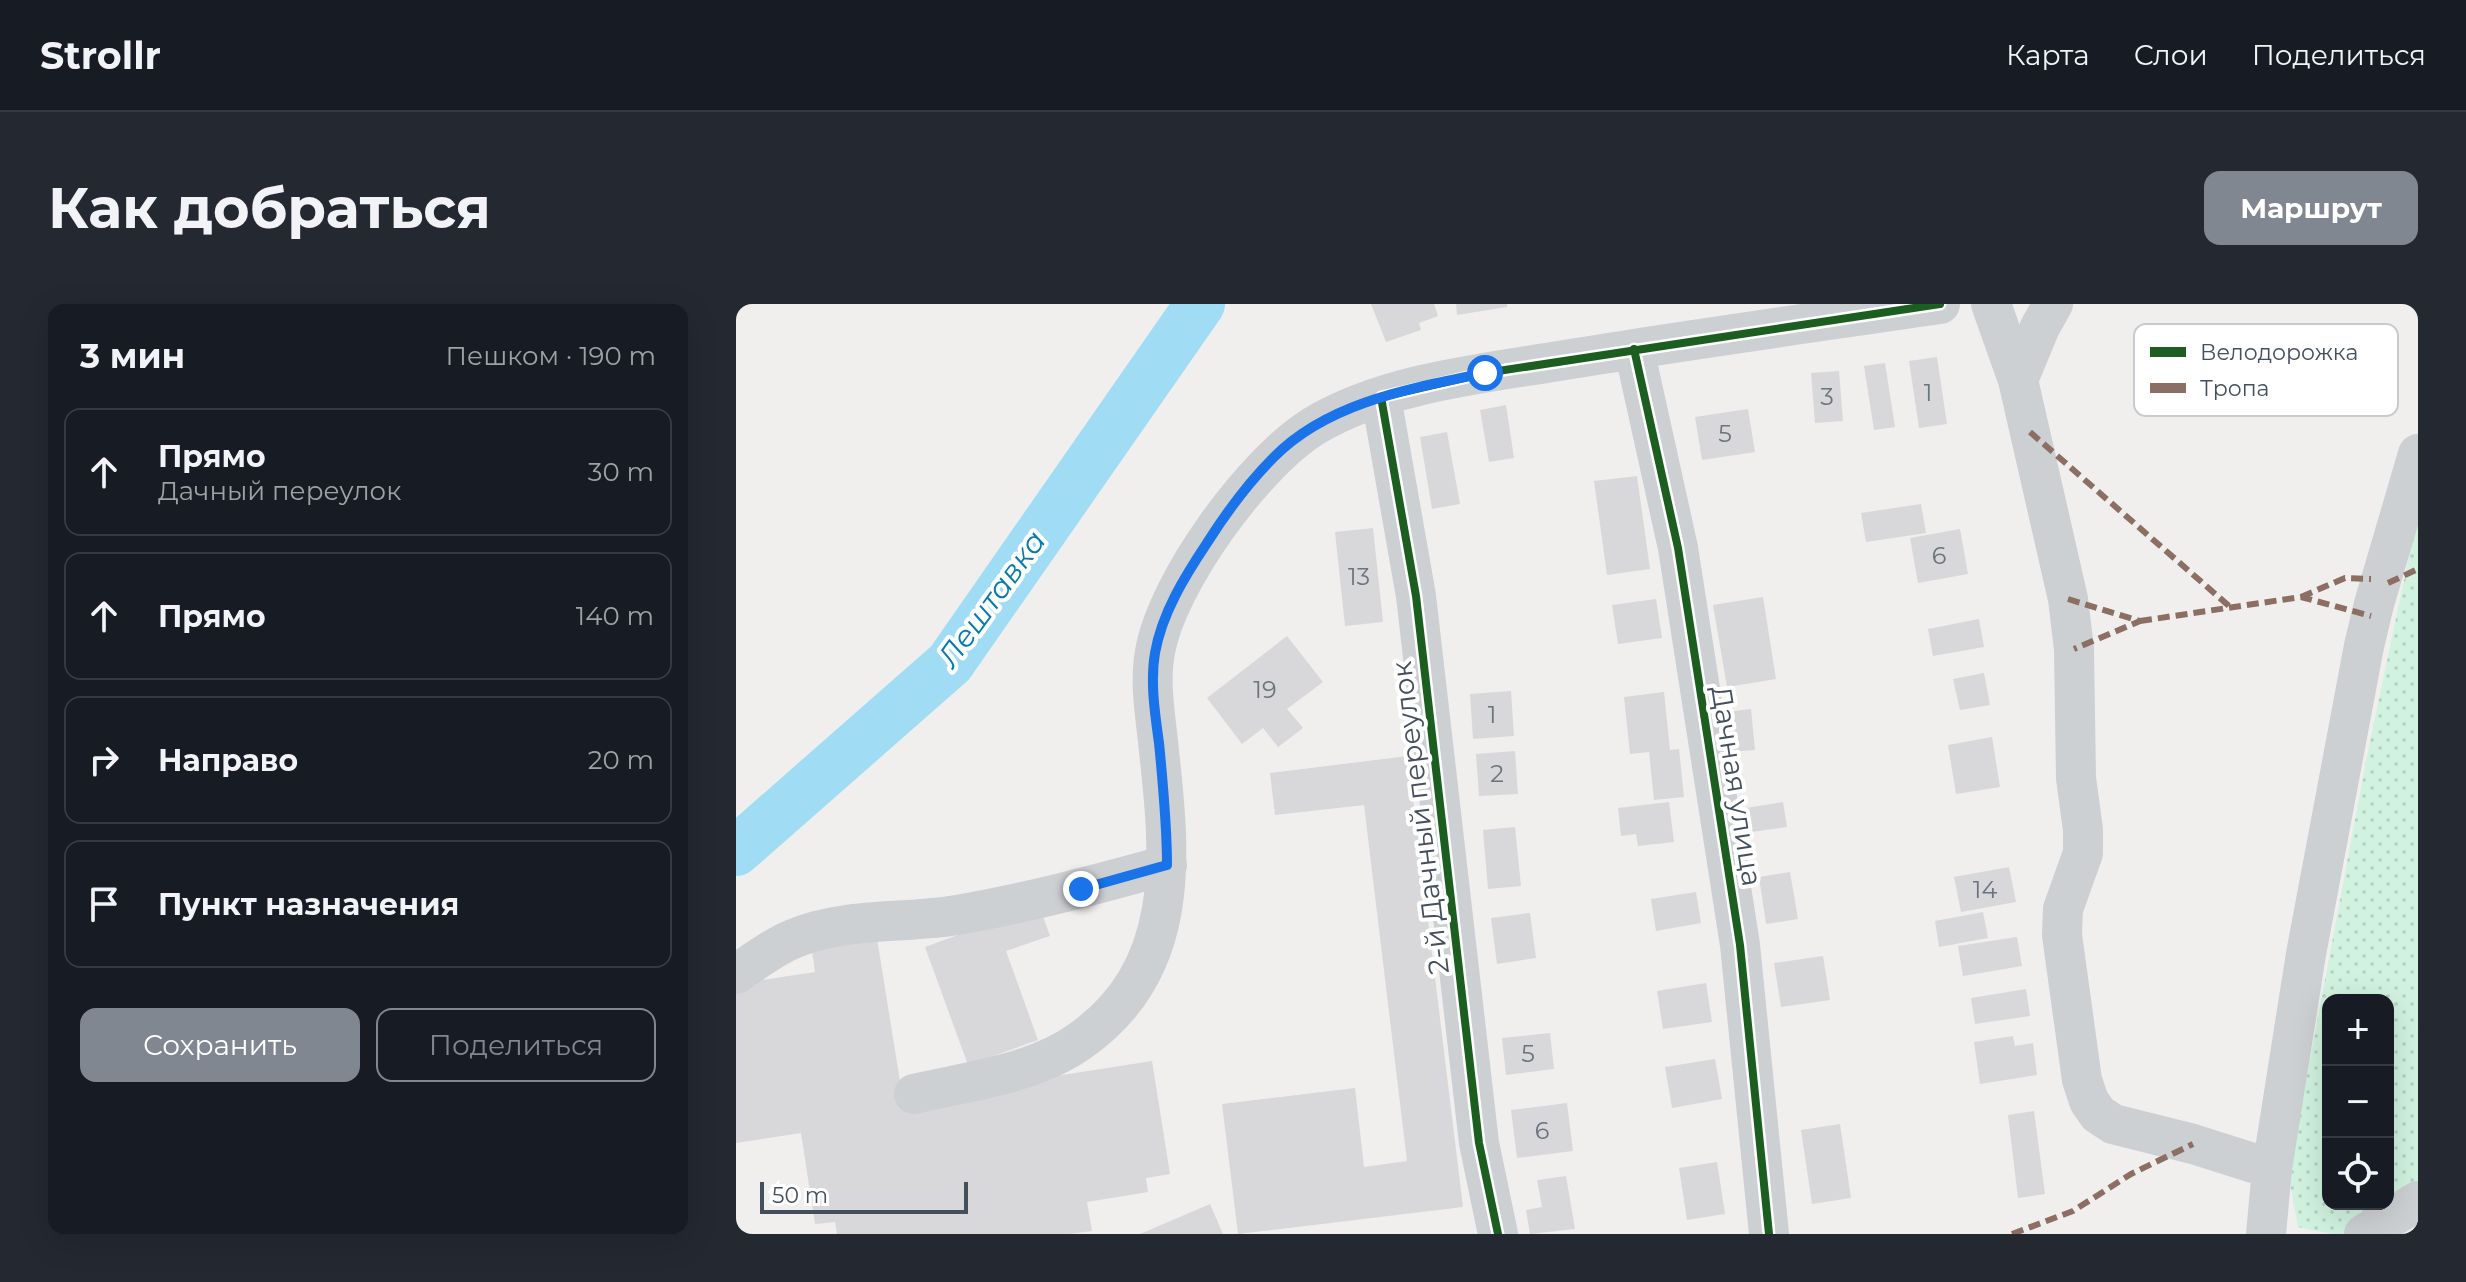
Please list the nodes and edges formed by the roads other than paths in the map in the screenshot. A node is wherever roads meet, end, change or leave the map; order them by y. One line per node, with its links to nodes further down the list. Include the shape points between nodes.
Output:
1 (1940, 304): 4 (street)
2 (1991, 304): 5 (street)
3 (2053, 304): 5 (street)
4 (1634, 349): 6 (street, via 1485,373); 16 (street, Дачная улица, via 1678,548 1740,945)
5 (2018, 380): 12 (street, via 2068,599 2074,649 2083,853 2063,909 2062,935 2082,1080 2098,1114 2113,1124 2193,1144)
6 (1381, 397): 8 (street, via 1317,425 1275,456 1228,510 1166,617 1155,652 1153,693); 15 (street, 2-й Дачный переулок, via 1416,596 1479,1143)
7 (2417, 458): 12 (street, via 2364,646 2306,954)
8 (1167, 865): 9 (street, via 956,915 836,926 794,938); 10 (street, via 1159,930 1145,969 1107,1020 1055,1056)
9 (736, 974)
10 (914, 1094)
11 (2418, 1201): 14 (street)
12 (2273, 1210)
13 (2418, 1220): 14 (street)
14 (2370, 1230)
15 (1498, 1234)
16 (1769, 1234)

